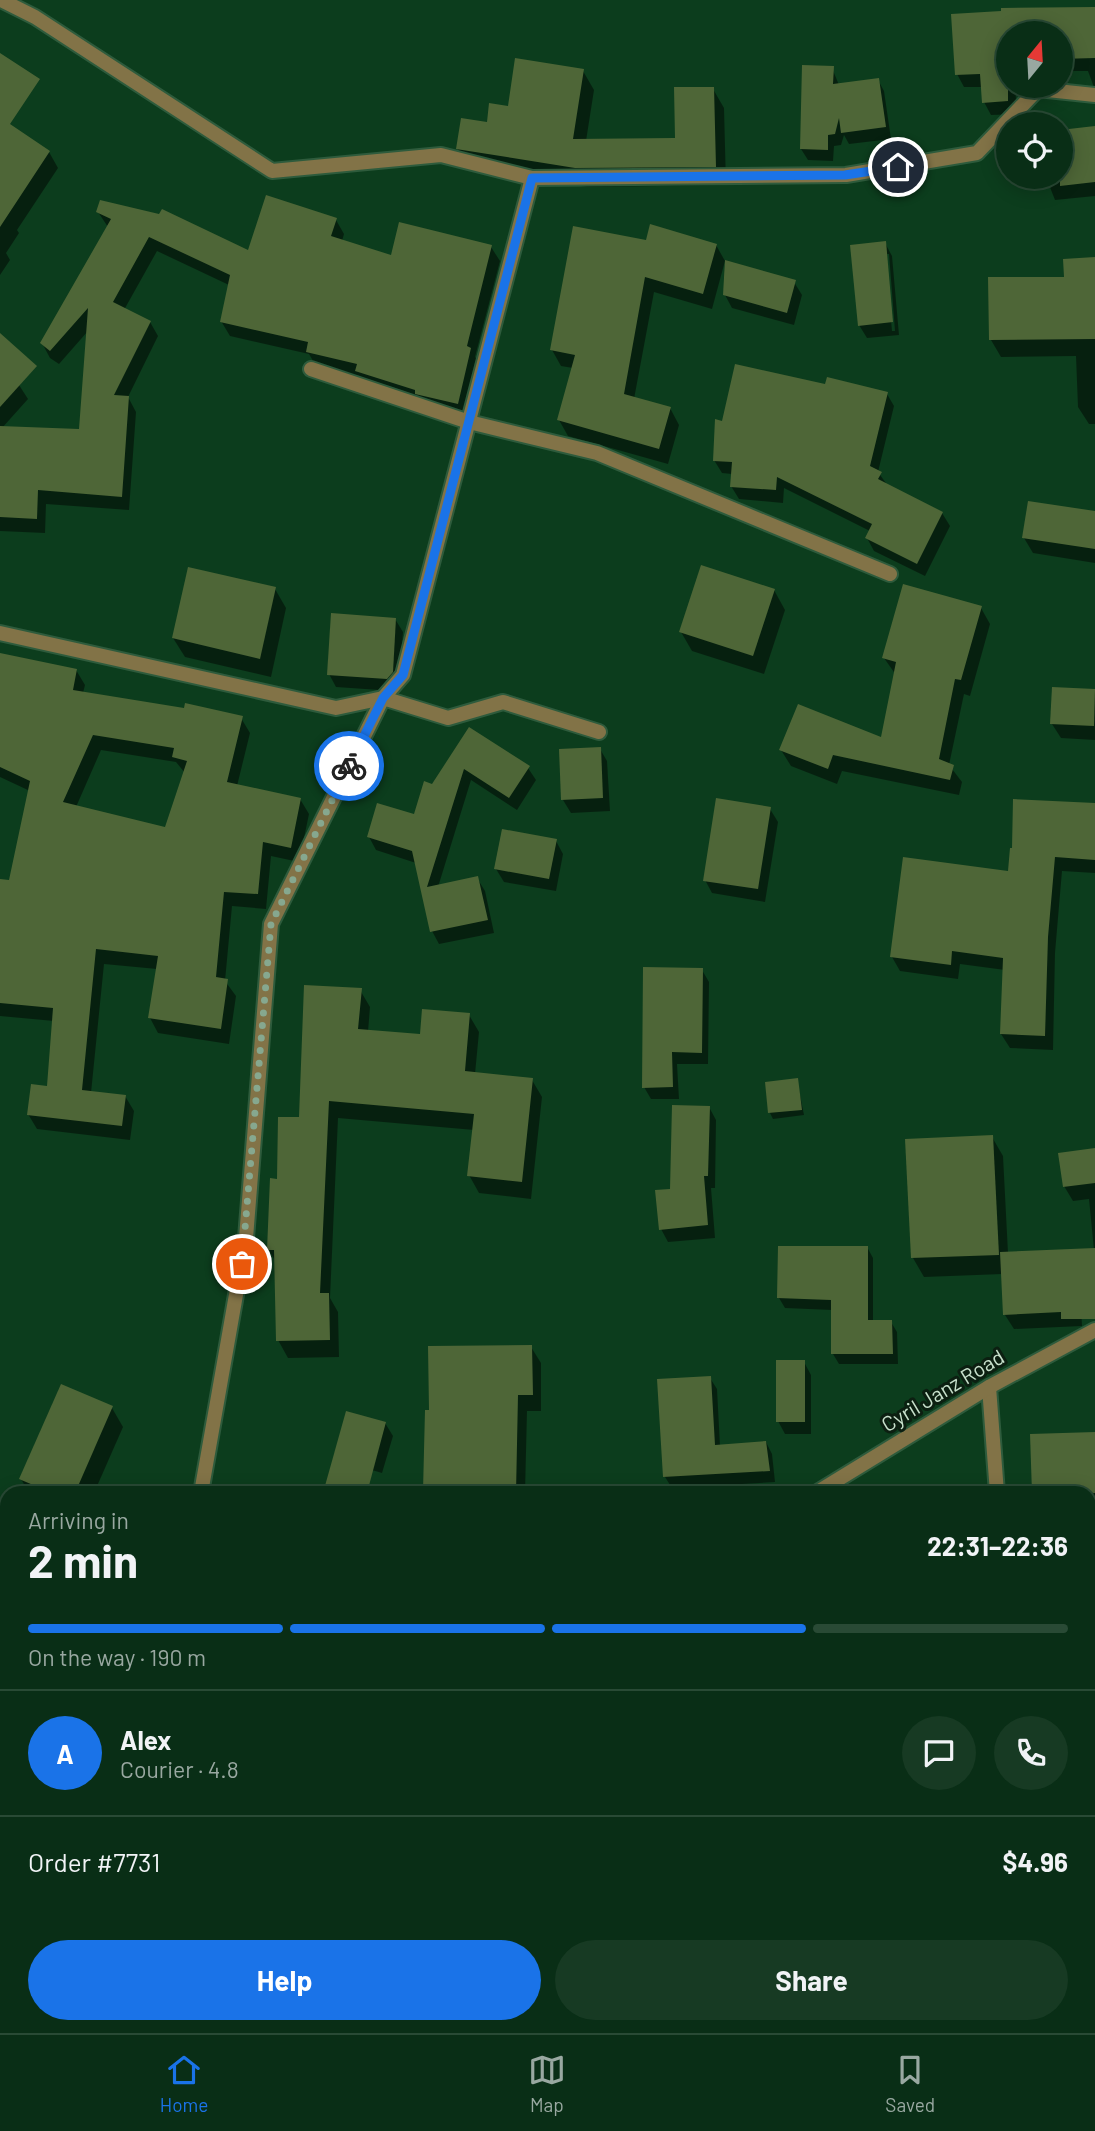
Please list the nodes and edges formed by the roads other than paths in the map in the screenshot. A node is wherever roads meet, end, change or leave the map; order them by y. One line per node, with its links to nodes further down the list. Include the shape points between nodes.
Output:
1 (1, 0): 3 (street, via 35,17 272,171 441,155)
2 (1095, 96): 3 (street, via 1038,89 977,153 845,175)
3 (532, 178): 5 (street)
4 (311, 369): 5 (street)
5 (468, 422): 6 (street, via 597,453); 8 (street, via 403,675)
6 (890, 574)
7 (0, 633): 8 (street, via 336,708)
8 (383, 698): 9 (street, via 448,718 503,702); 12 (street, via 271,924 246,1238)
9 (599, 732)
10 (1095, 1330): 11 (street, Cyril Janz Road)
11 (989, 1387): 13 (street, Cyril Janz Road); 14 (street)
12 (202, 1486)
13 (827, 1486)
14 (996, 1486)

